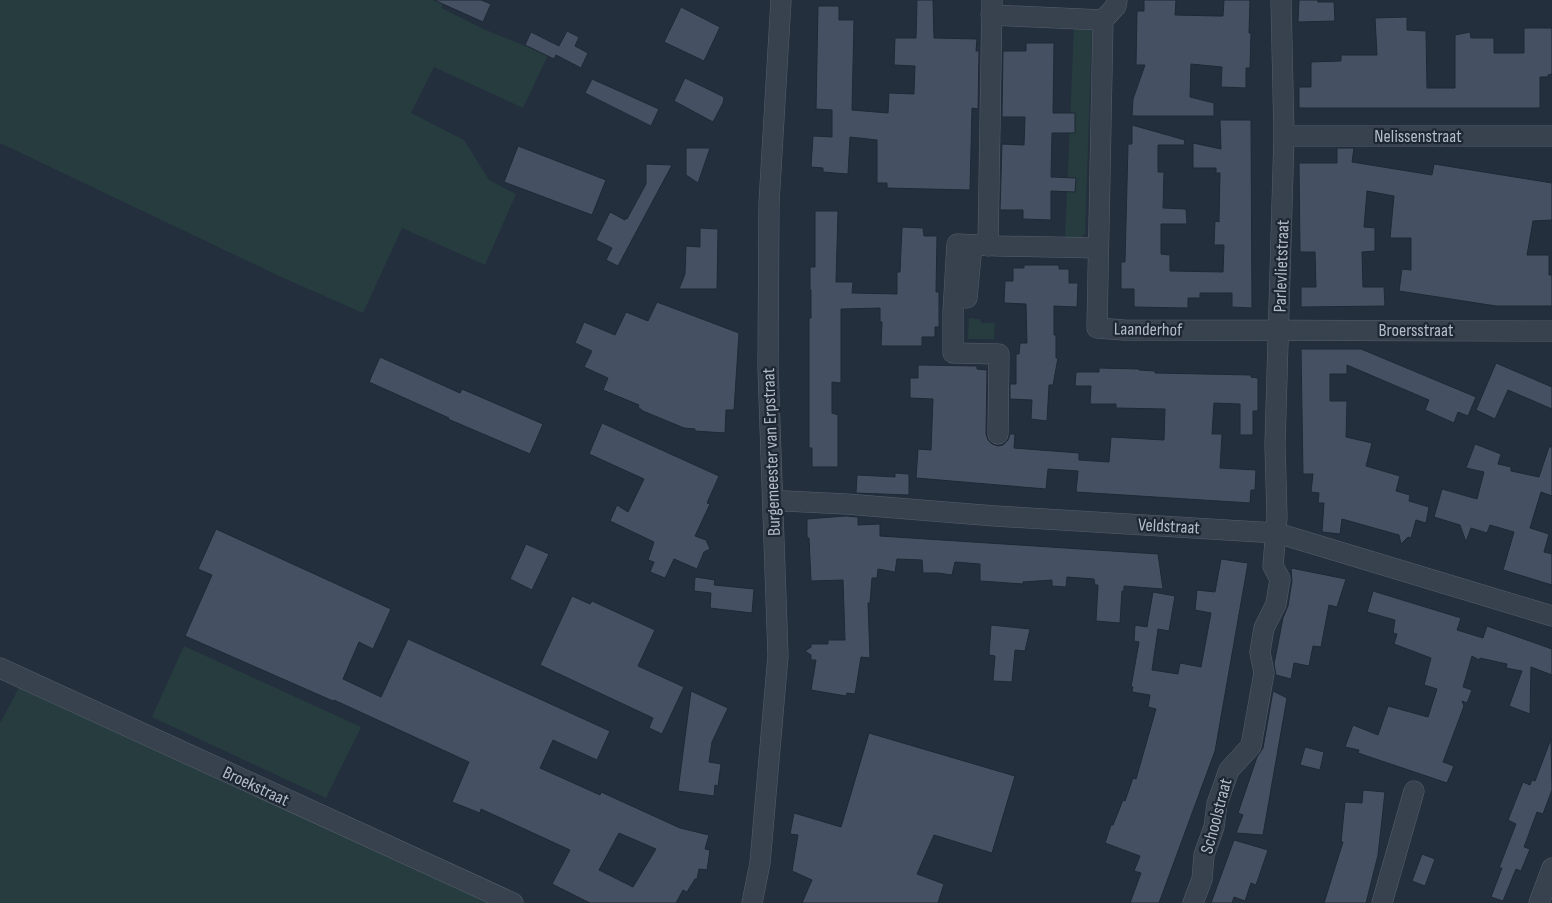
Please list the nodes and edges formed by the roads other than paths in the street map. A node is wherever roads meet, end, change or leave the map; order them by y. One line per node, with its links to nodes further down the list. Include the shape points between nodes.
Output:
1 (781, 0): 13 (street, Burgemeester van Erpstraat, via 769,203 768,368)
2 (1117, 0): 5 (street, via 1116,6)
3 (1281, 0): 6 (street, Parlevlietstraat)
4 (992, 7): 5 (street); 8 (street)
5 (1103, 20): 9 (street, Laanderhof)
6 (1284, 136): 7 (street, Nelissenstraat); 10 (street, Parlevlietstraat)
7 (1552, 136)
8 (980, 245): 9 (street); 12 (street, via 957,244 953,354 999,354)
9 (1098, 248): 10 (street, Laanderhof, via 1096,328)
10 (1280, 329): 11 (street, Broersstraat); 14 (street, Parlevlietstraat, via 1275,445)
11 (1552, 331)
12 (998, 434)
13 (774, 502): 14 (street, Veldstraat, via 786,500); 20 (street, Burgemeester van Erpstraat, via 778,656 760,864)
14 (1277, 533): 15 (street, Veldstraat); 21 (street, Schoolstraat, via 1273,566 1280,579 1276,604 1264,628 1261,644 1264,673 1250,746 1229,770 1217,804 1214,827 1204,855 1202,879)
15 (1552, 616)
16 (0, 668): 19 (street, Broekstraat)
17 (1414, 791): 22 (street)
18 (1552, 868): 23 (street)
19 (513, 903)
20 (752, 903)
21 (1193, 903)
22 (1382, 903)
23 (1539, 903)

